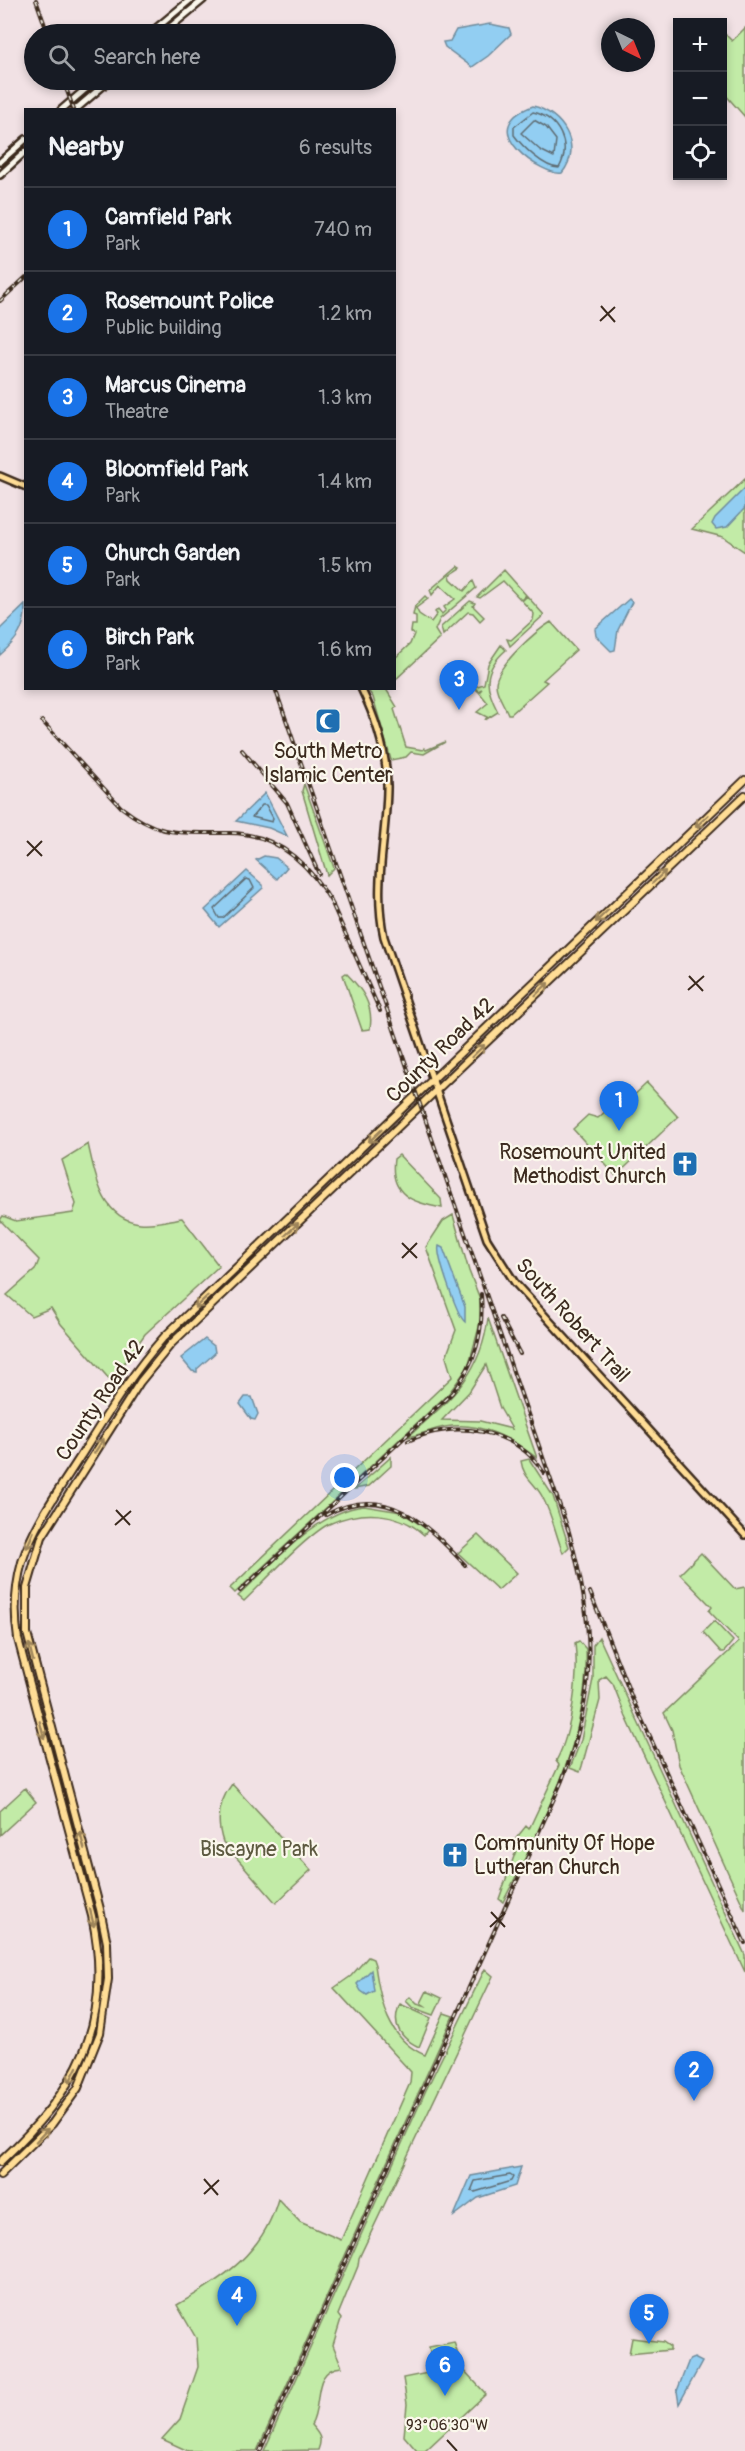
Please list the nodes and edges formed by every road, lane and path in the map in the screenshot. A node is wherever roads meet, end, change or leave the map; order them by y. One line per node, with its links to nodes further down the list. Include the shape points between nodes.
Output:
1 (190, 0): 3 (main road)
2 (203, 0): 4 (main road)
3 (161, 24)
4 (174, 24)
5 (84, 90): 7 (main road)
6 (98, 90): 8 (main road)
7 (63, 108)
8 (77, 108)
9 (24, 141): 11 (main road)
10 (24, 153): 12 (main road)
11 (0, 162)
12 (0, 175)
13 (0, 476): 14 (main road)
14 (24, 486)
15 (362, 690): 20 (main road, via 375,721 386,770 378,886 382,926)
16 (745, 780): 18 (highway, County Road 42, one-way to 18)
17 (745, 795): 19 (highway, County Road 42, one-way to 17)
18 (638, 882): 19 (highway, via 634,897); 20 (highway, County Road 42, one-way to 20)
19 (583, 950): 21 (highway, County Road 42, one-way to 19)
20 (433, 1081): 21 (main road, South Robert Trail); 23 (highway, County Road 42, one-way to 23, via 148,1356 66,1479 29,1543 16,1594 18,1639 92,1916 98,1951 98,1987 91,2031 69,2084 45,2118)
21 (436, 1092): 22 (main road, South Robert Trail, via 487,1239 503,1268); 24 (highway, County Road 42, one-way to 21, via 52,2124 78,2088 97,2046 108,1989 108,1952 100,1909 28,1642 27,1588 38,1545 140,1382 163,1353)
22 (745, 1535)
23 (0, 2162)
24 (0, 2175)

